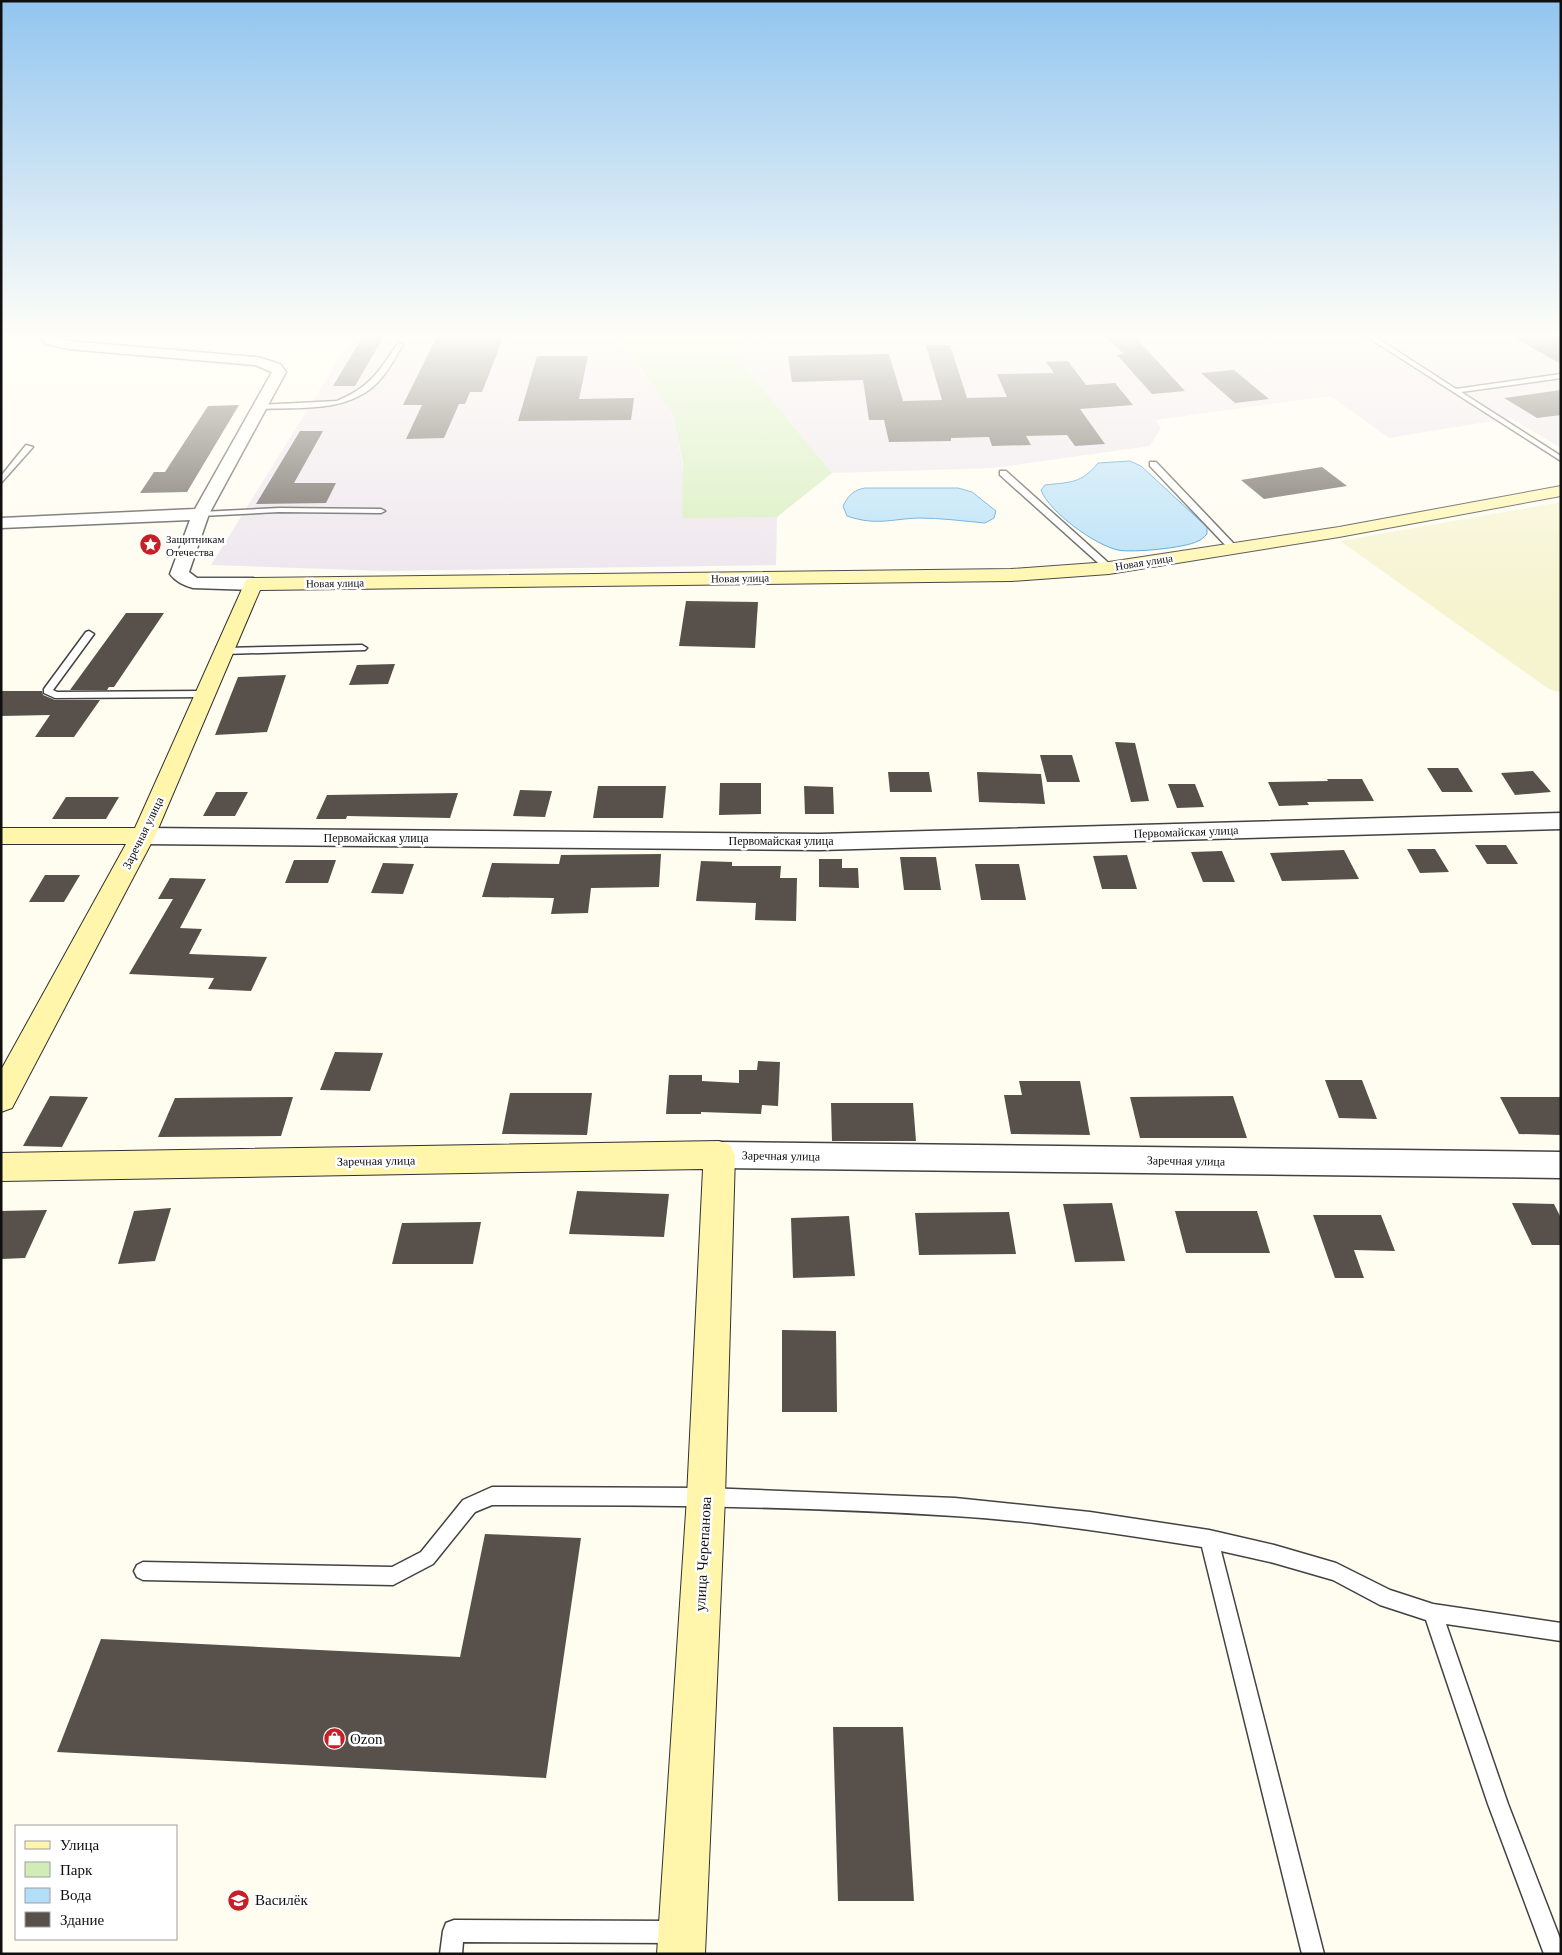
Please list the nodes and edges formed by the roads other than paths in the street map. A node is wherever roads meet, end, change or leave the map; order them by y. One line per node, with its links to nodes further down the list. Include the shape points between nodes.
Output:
1 (248, 427): 10 (street)
2 (1511, 427): 4 (lane)
3 (28, 447): 7 (lane)
4 (1561, 459)
5 (1153, 464): 12 (lane)
6 (1003, 473): 13 (lane)
7 (1, 481)
8 (1561, 491): 12 (street, Новая улица)
9 (381, 511): 10 (lane, via 279,510)
10 (201, 514): 11 (street); 14 (street, Новая улица, via 179,574 193,583)
11 (1, 524)
12 (1233, 548): 13 (street, Новая улица)
13 (1109, 568): 14 (street, Новая улица, via 1011,575)
14 (252, 584): 17 (street, Заречная улица)
15 (88, 634): 18 (lane, via 47,691 55,695)
16 (362, 648): 17 (lane)
17 (223, 651): 18 (street, Заречная улица)
18 (205, 694): 21 (street, Заречная улица)
19 (1561, 821): 21 (street, Первомайская улица, via 820,842)
20 (1, 836): 21 (street, Первомайская улица)
21 (143, 836): 22 (street, Заречная улица)
22 (1, 1099)
23 (719, 1155): 24 (street, Заречная улица); 25 (street, Заречная улица); 26 (street, улица Черепанова)
24 (1561, 1165)
25 (1, 1168)
26 (706, 1497): 27 (lane, via 955,1507); 28 (lane, via 492,1496 469,1506 427,1558 393,1576); 31 (street, улица Черепанова)
27 (1209, 1538): 29 (lane, via 1336,1572 1387,1598); 33 (lane)
28 (143, 1571)
29 (1433, 1612): 30 (lane); 34 (lane, via 1498,1804)
30 (1561, 1632)
31 (681, 1943): 32 (lane, via 454,1931)
32 (451, 1954)
33 (1313, 1954)
34 (1555, 1954)

